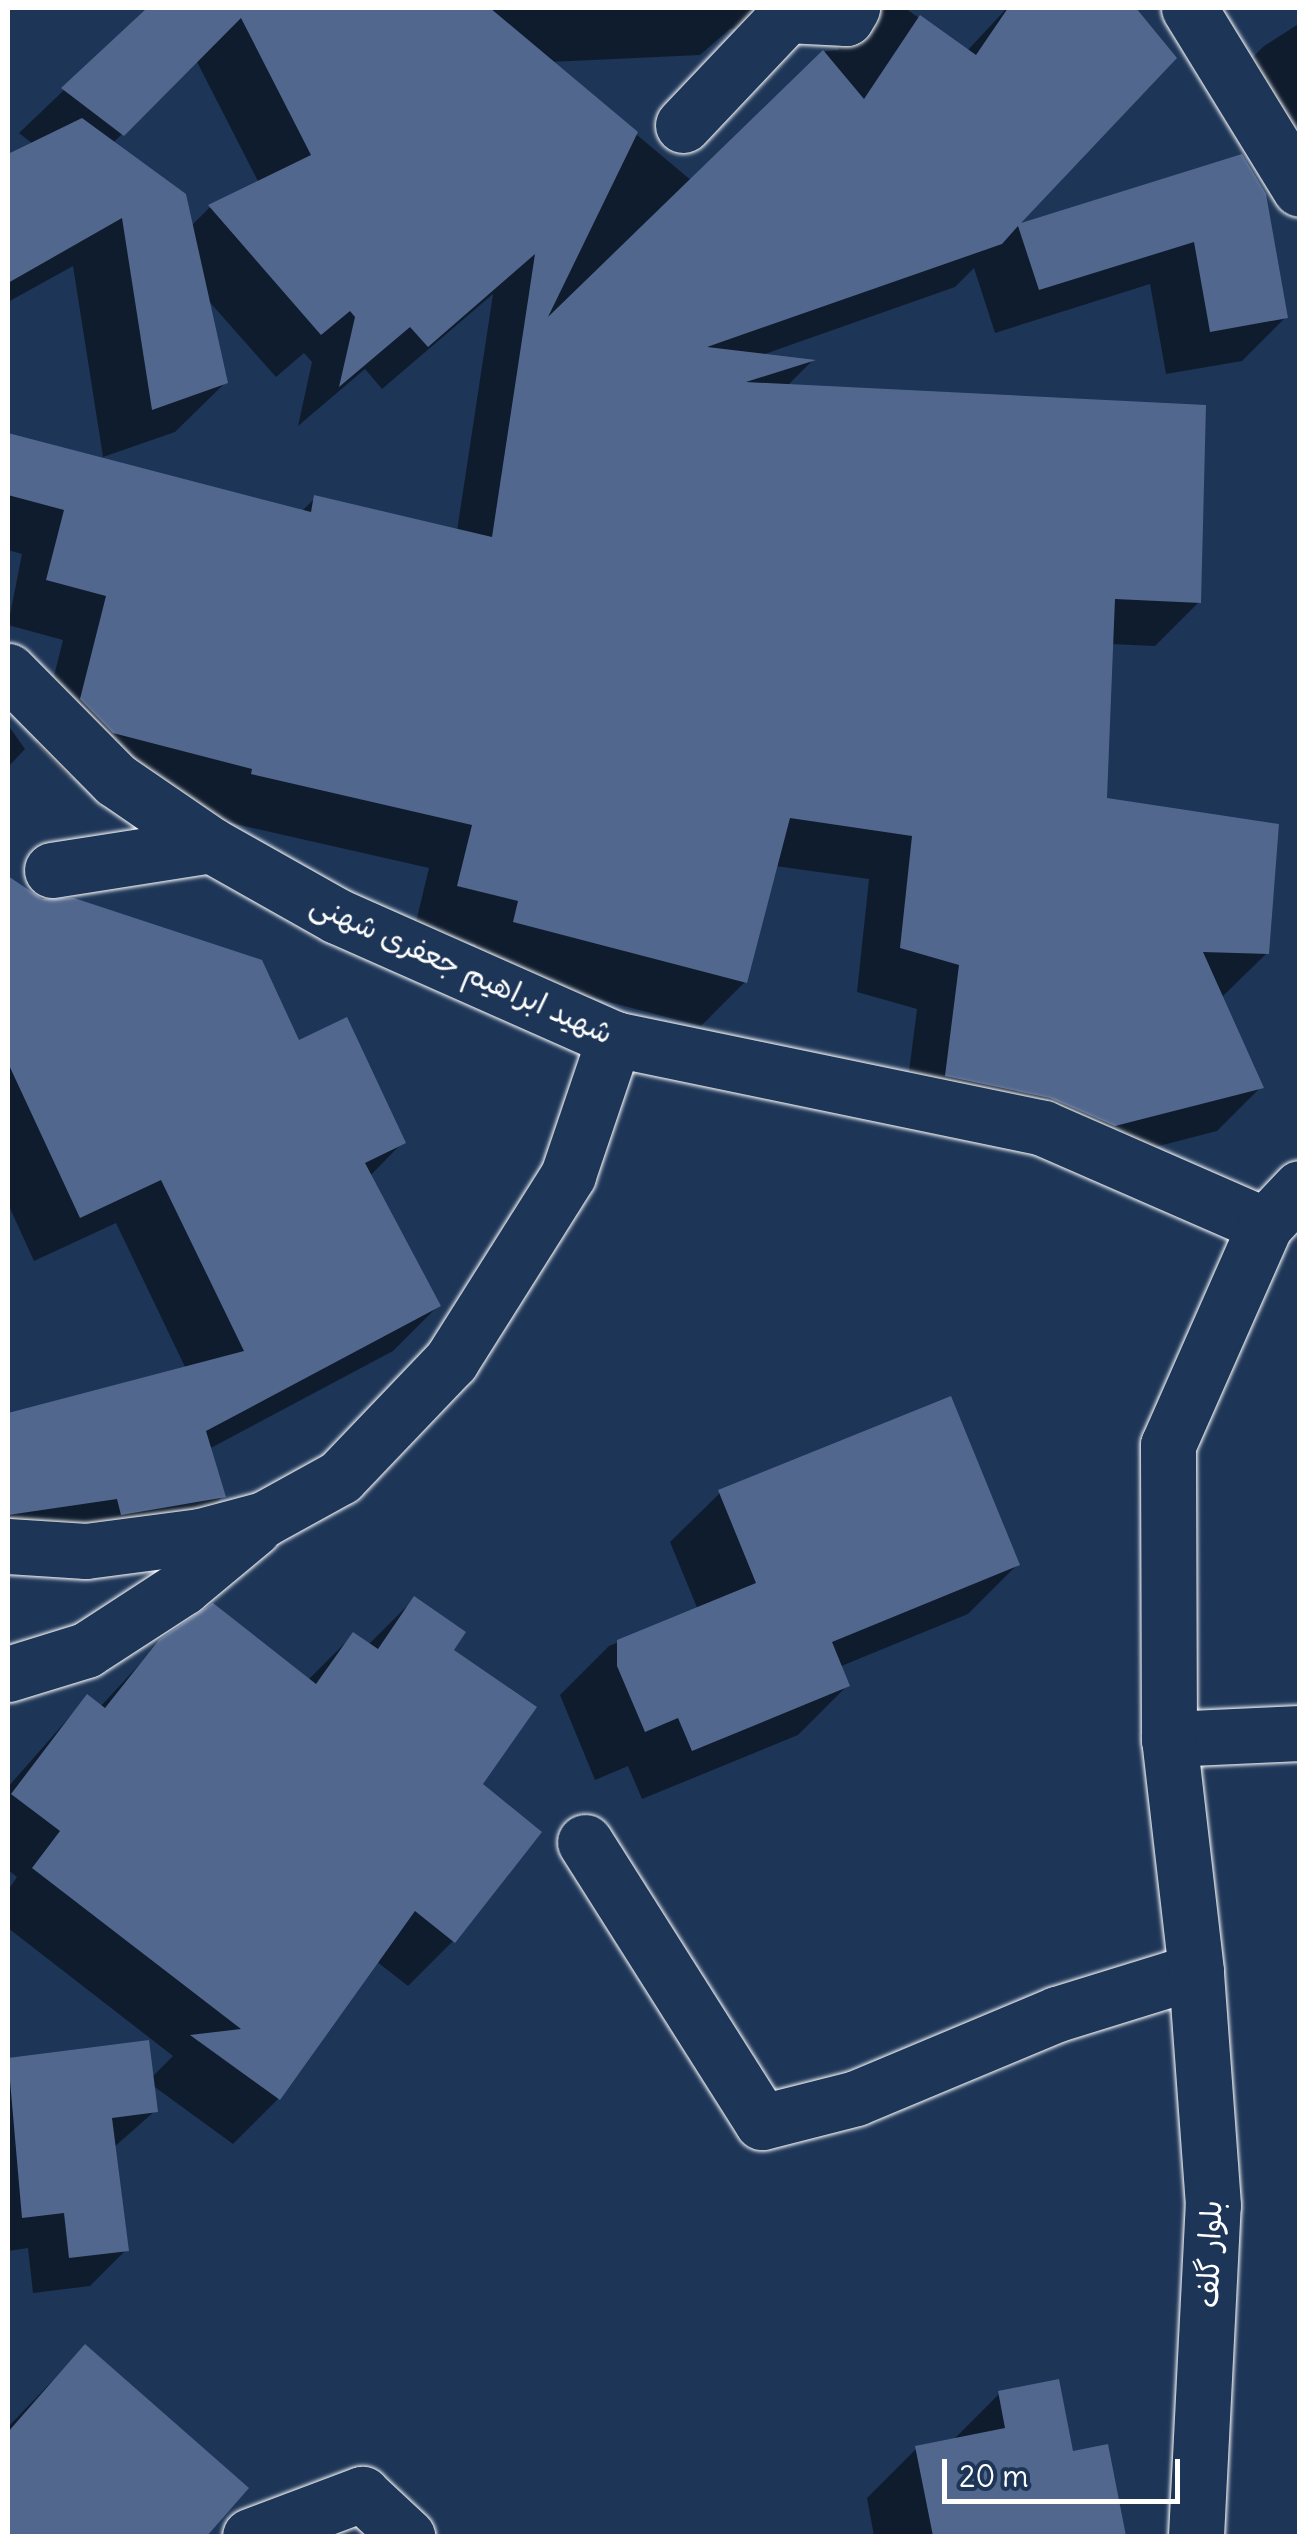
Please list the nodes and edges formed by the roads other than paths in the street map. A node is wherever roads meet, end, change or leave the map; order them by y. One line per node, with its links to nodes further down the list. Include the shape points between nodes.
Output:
1 (852, 8): 3 (street, via 846,18 787,15)
2 (1190, 8): 4 (street)
3 (683, 125)
4 (1300, 189)
5 (8, 672): 6 (street, شهید ابراهیم جعفری شهنی, via 116,780)
6 (212, 845): 7 (street); 8 (street, شهید ابراهیم جعفری شهنی, via 337,916)
7 (52, 870)
8 (614, 1039): 9 (street, شهید ابراهیم جعفری شهنی, via 1043,1128); 10 (street, via 568,1175 451,1361 340,1477)
9 (1282, 1206): 14 (street, بلوار گلف, via 1168,1446)
10 (264, 1520): 11 (street, via 86,1551); 12 (street, via 183,1587 86,1650)
11 (8, 1546)
12 (8, 1674)
13 (1300, 1733): 14 (street)
14 (1169, 1739): 16 (street, بلوار گلف)
15 (585, 1842): 16 (street, via 762,2122 856,2098 1057,2014)
16 (1196, 1972): 19 (street, بلوار گلف, via 1213,2205)
17 (250, 2536): 18 (street, via 362,2494)
18 (407, 2536)
19 (1196, 2536)

